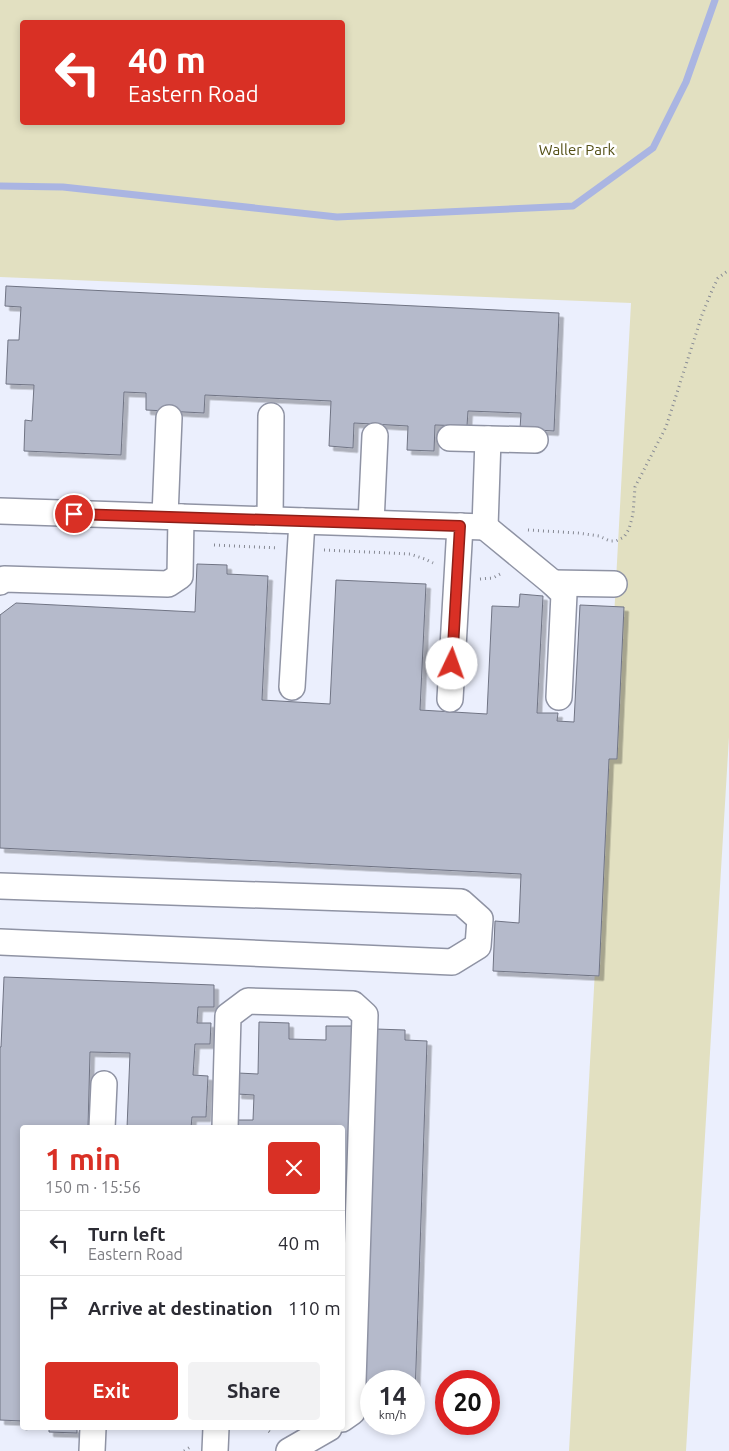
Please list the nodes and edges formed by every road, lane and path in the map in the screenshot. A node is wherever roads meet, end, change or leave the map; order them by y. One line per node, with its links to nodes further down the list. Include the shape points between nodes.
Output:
1 (729, 270): 15 (path, via 718,278 702,315 666,427 635,487 633,514 624,537 610,541 578,532)
2 (271, 416): 10 (street)
3 (169, 418): 9 (street)
4 (375, 436): 12 (street)
5 (450, 438): 6 (street)
6 (488, 439): 7 (street); 14 (street)
7 (535, 440)
8 (0, 511): 9 (street)
9 (173, 517): 10 (street); 16 (street, via 180,576 168,584 4,579)
10 (270, 520): 11 (street)
11 (302, 521): 12 (street); 19 (street)
12 (371, 523): 13 (street)
13 (460, 526): 14 (street); 21 (street)
14 (485, 527): 17 (street)
15 (528, 530)
16 (0, 582)
17 (553, 583): 18 (street); 20 (street, via 564,594)
18 (614, 584)
19 (292, 687)
20 (559, 697)
21 (450, 699)
22 (0, 886): 23 (street, via 461,902 480,919 478,946 452,962)
23 (0, 942)
24 (104, 1084): 25 (street)
25 (102, 1125)
26 (225, 1125): 27 (street, via 228,1016 248,1001 353,1004 365,1016 352,1412)
27 (345, 1417)
28 (93, 1430): 31 (street)
29 (216, 1430): 32 (street)
30 (326, 1430): 33 (street)
31 (92, 1451)
32 (215, 1451)
33 (289, 1451)

